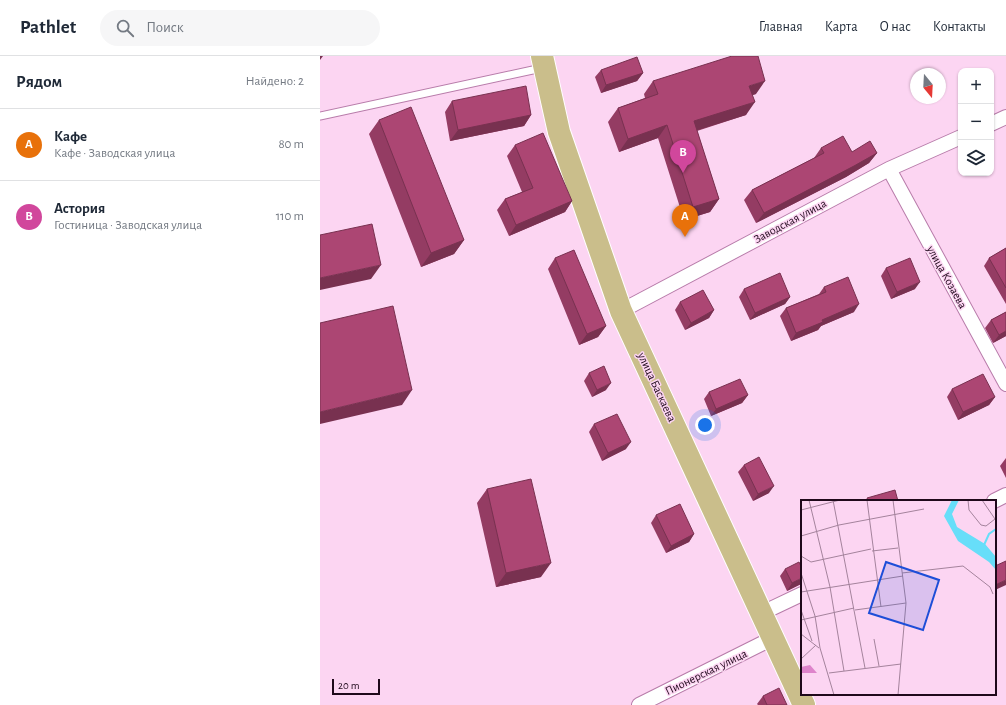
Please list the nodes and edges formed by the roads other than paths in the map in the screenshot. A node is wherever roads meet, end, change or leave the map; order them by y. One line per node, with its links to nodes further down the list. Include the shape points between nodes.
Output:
1 (543, 62): 2 (lane); 7 (main road, улица Баскаева, via 559,132)
2 (320, 116)
3 (1006, 117): 4 (street)
4 (994, 123)
5 (958, 138): 6 (street, Заводская улица)
6 (889, 169): 7 (street, Заводская улица); 8 (street, улица Козаева)
7 (621, 311): 12 (main road, улица Баскаева)
8 (1006, 384)
9 (1006, 495): 10 (street)
10 (996, 500)
11 (801, 594): 12 (street)
12 (762, 613): 13 (main road, улица Баскаева)
13 (773, 638): 14 (street, Пионерская улица); 15 (main road, улица Баскаева)
14 (639, 705)
15 (804, 705)

